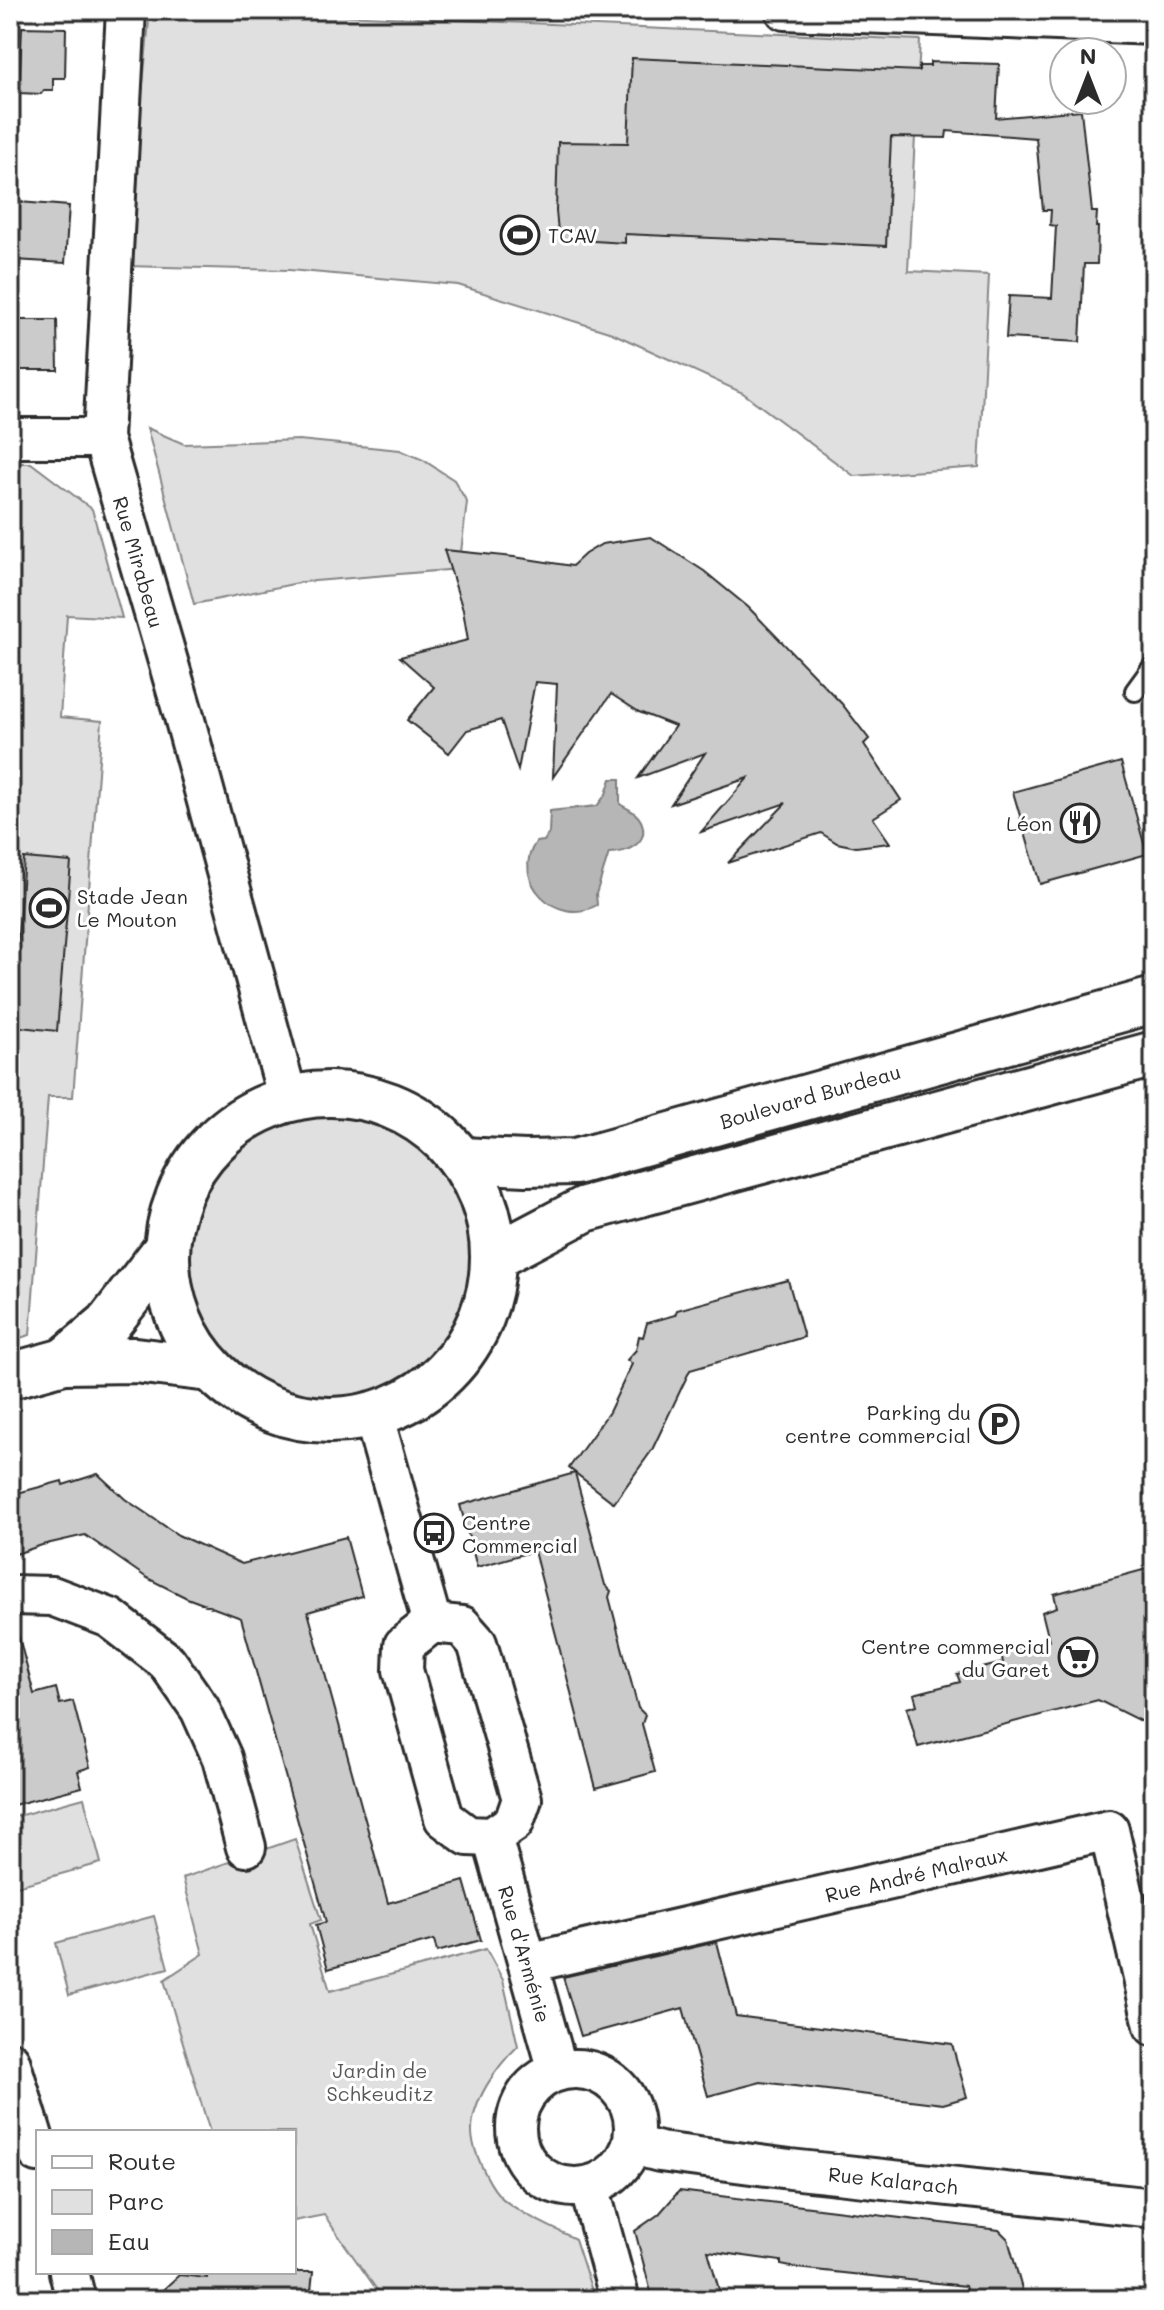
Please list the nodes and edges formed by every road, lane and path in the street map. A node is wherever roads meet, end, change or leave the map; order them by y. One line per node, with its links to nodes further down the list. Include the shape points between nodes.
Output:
1 (126, 10): 5 (street, Rue Mirabeau)
2 (785, 10): 3 (street)
3 (1154, 25)
4 (10, 438): 5 (street)
5 (103, 438): 10 (street, Rue Mirabeau)
6 (1154, 665): 7 (lane)
7 (1135, 691)
8 (1154, 1000): 11 (main road, Boulevard Burdeau, via 575,1162)
9 (1154, 1054): 13 (main road, via 585,1209)
10 (288, 1099): 11 (main road, via 337,1094 384,1103 427,1126); 12 (main road, via 241,1120 202,1154 176,1199)
11 (461, 1160): 13 (main road, via 479,1190)
12 (166, 1249): 14 (main road, via 108,1324); 15 (main road, via 170,1293 185,1333)
13 (494, 1257): 17 (main road, via 488,1299 472,1339 446,1372 412,1398)
14 (64, 1361): 15 (main road, via 135,1360); 16 (main road)
15 (210, 1369): 17 (main road, via 245,1396 285,1414 329,1420)
16 (10, 1376)
17 (373, 1414): 19 (street)
18 (10, 1595): 21 (street, via 52,1596 110,1618 167,1662 200,1709 222,1758)
19 (432, 1623): 20 (street, via 462,1626 477,1643 522,1799 514,1822); 20 (street, via 404,1645 403,1670 444,1818 468,1836)
20 (492, 1837): 22 (street, Rue d'Arménie)
21 (246, 1847)
22 (528, 1963): 23 (street, Rue André Malraux, via 1109,1830); 25 (street, Rue d'Arménie)
23 (1154, 2026)
24 (10, 2061): 26 (street)
25 (558, 2071): 27 (street, via 594,2072 623,2092 632,2109); 29 (street, via 540,2081 517,2114 521,2153 549,2182)
26 (19, 2114): 28 (street)
27 (633, 2145): 29 (street, via 617,2171); 30 (street, Rue Kalarach, via 790,2169)
28 (36, 2149)
29 (589, 2186): 33 (street)
30 (1154, 2208)
31 (70, 2274): 32 (street)
32 (76, 2300)
33 (620, 2300)

